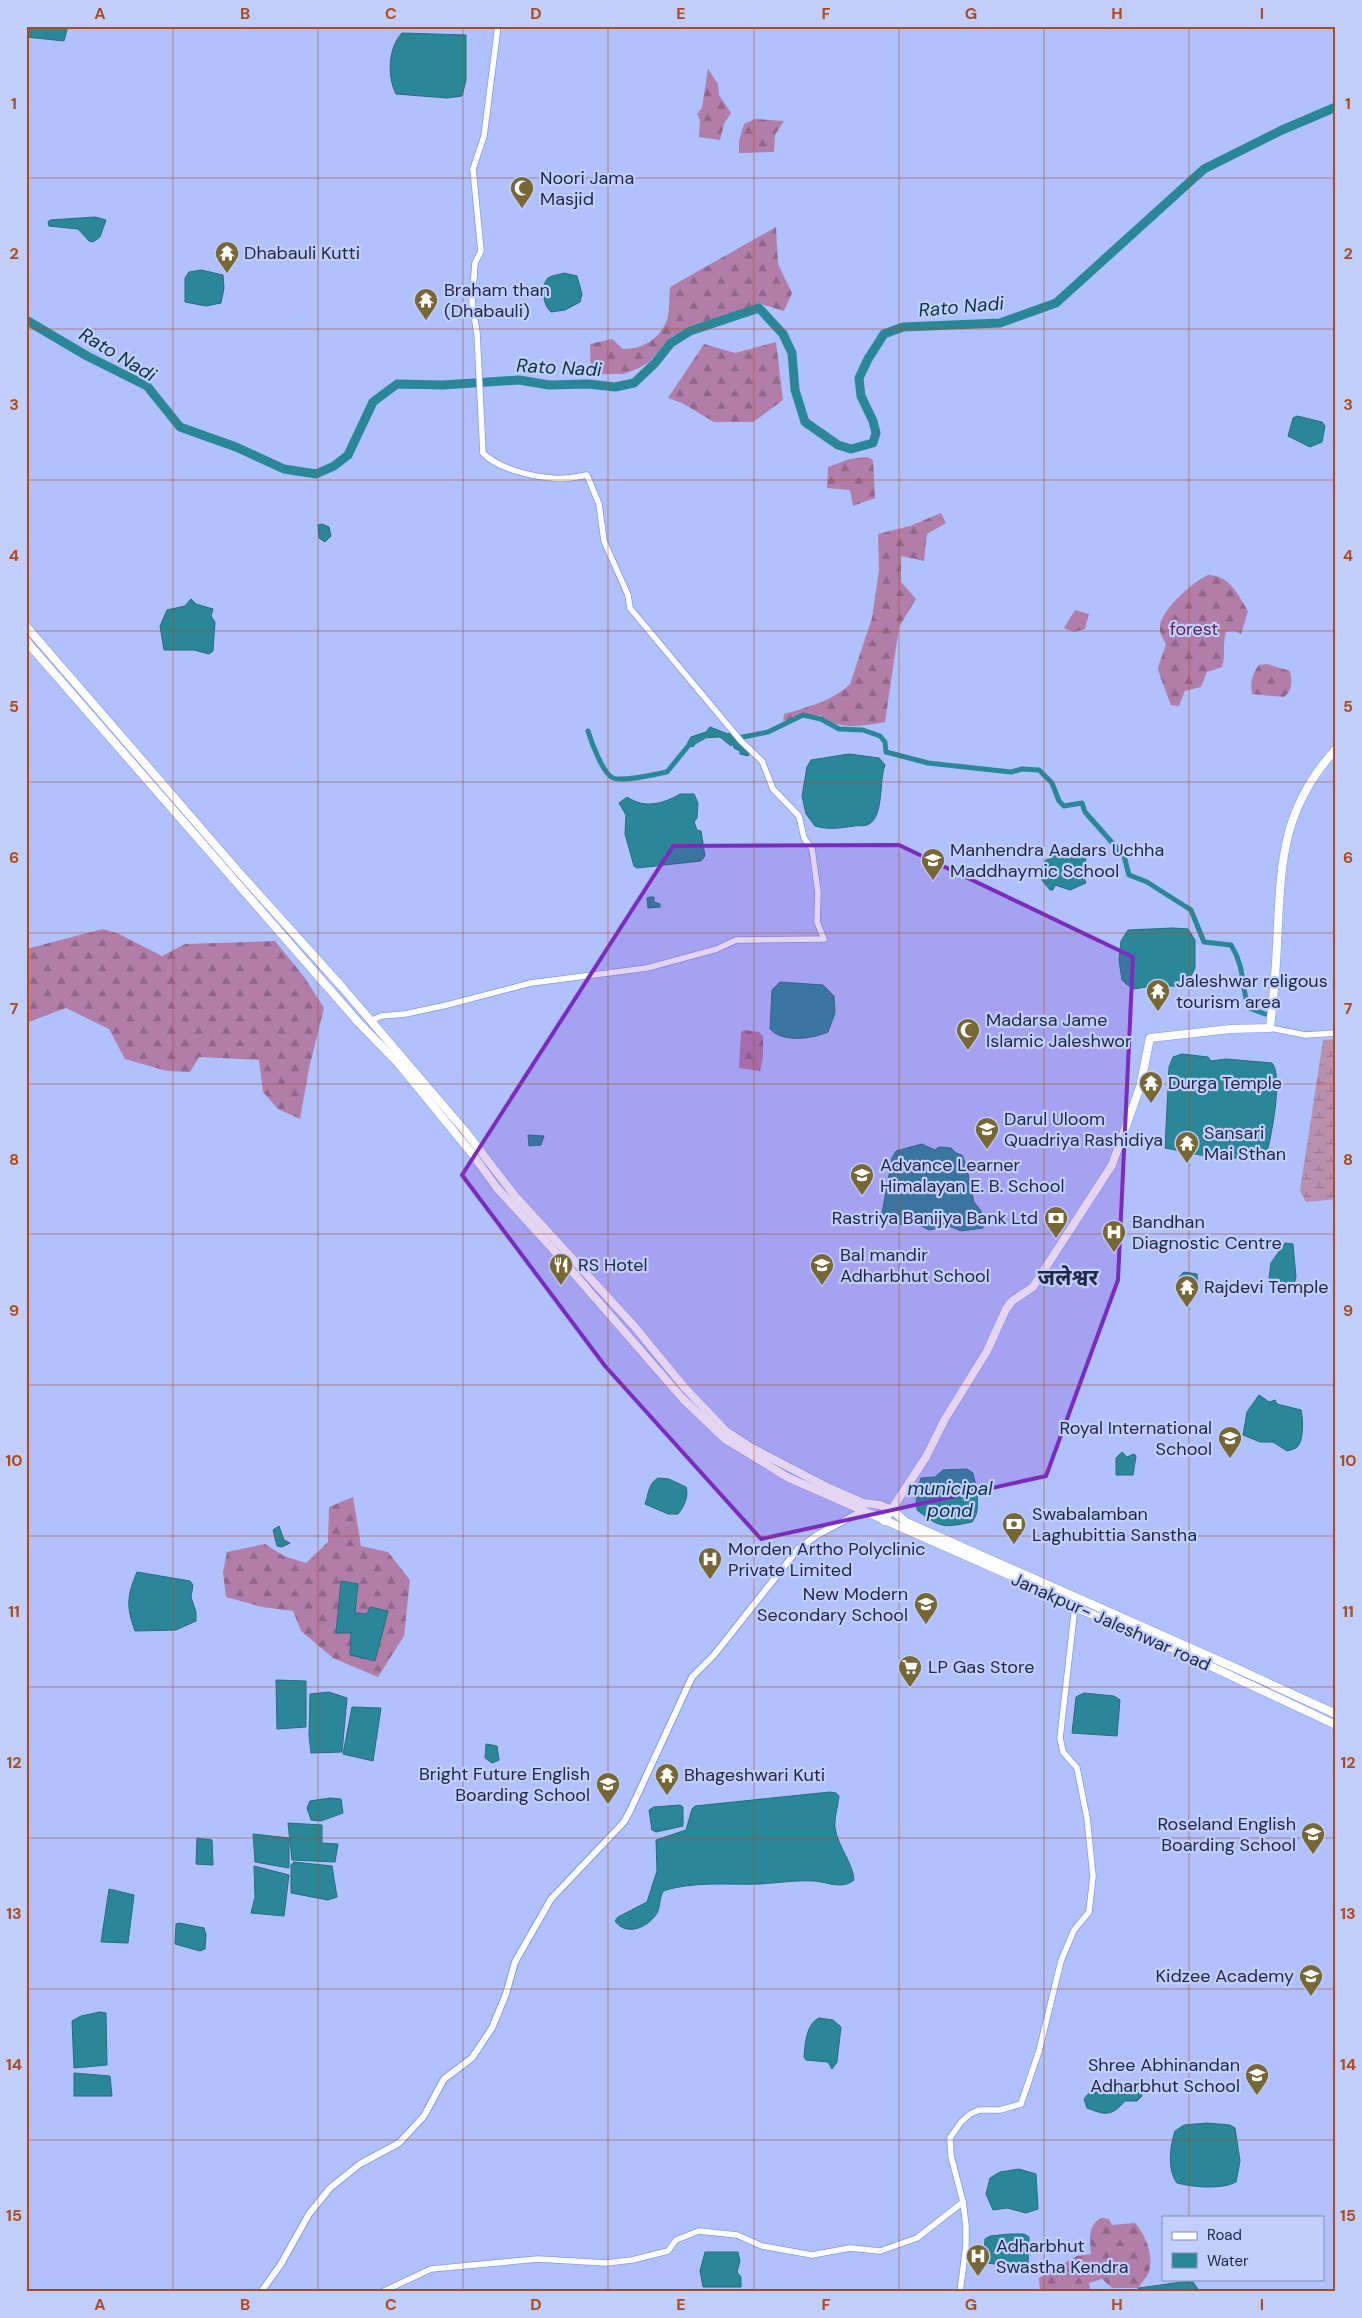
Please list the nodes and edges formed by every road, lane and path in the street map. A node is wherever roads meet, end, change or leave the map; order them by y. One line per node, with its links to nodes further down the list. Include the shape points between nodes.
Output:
1 (498, 26): 6 (street, via 484,136 473,169 480,245 472,303 483,453 490,460 552,478 587,475 599,504 604,541 628,595 630,608 741,741 762,761 773,788 798,816 804,838 812,849 818,892 817,922 824,939 736,940 717,949 647,968 531,983 438,1007 381,1016)
2 (26, 626): 5 (main road)
3 (26, 641): 5 (main road, via 239,885)
4 (1336, 749): 7 (main road, via 1308,786 1287,835)
5 (339, 990): 6 (main road); 9 (main road, Janakpur- Jaleshwar road, via 360,1023 397,1062 497,1188 708,1426 787,1477)
6 (371, 1021): 10 (main road, via 515,1196 726,1431 829,1488 863,1503)
7 (1270, 1028): 8 (street, via 1305,1035); 10 (main road, via 1150,1038 1140,1087 1113,1162 1033,1287 1006,1309 987,1351)
8 (1336, 1033)
9 (864, 1510): 11 (main road, Janakpur- Jaleshwar road); 16 (main road, via 817,1534 798,1549 714,1655 692,1677 624,1822 551,1900 515,1962 495,2020 472,2058 444,2079 424,2116 400,2143 360,2164 330,2188 309,2214)
10 (892, 1510): 11 (main road); 13 (main road, via 906,1522)
11 (884, 1521): 12 (main road, Janakpur- Jaleshwar road)
12 (1075, 1606): 14 (main road, Janakpur- Jaleshwar road); 15 (street, via 1060,1738 1063,1752 1076,1768 1087,1818 1093,1876 1088,1912 1074,1930 1061,1961 1039,2051 1021,2104 970,2114 950,2138 951,2156)
13 (1336, 1714)
14 (1336, 1725)
15 (963, 2202): 17 (street, via 916,2238 880,2251 850,2248 812,2255 762,2246 738,2235 699,2231 676,2240 668,2251 632,2260 606,2263 538,2258 431,2269); 18 (street, via 966,2246)
16 (261, 2292)
17 (382, 2292)
18 (960, 2292)

